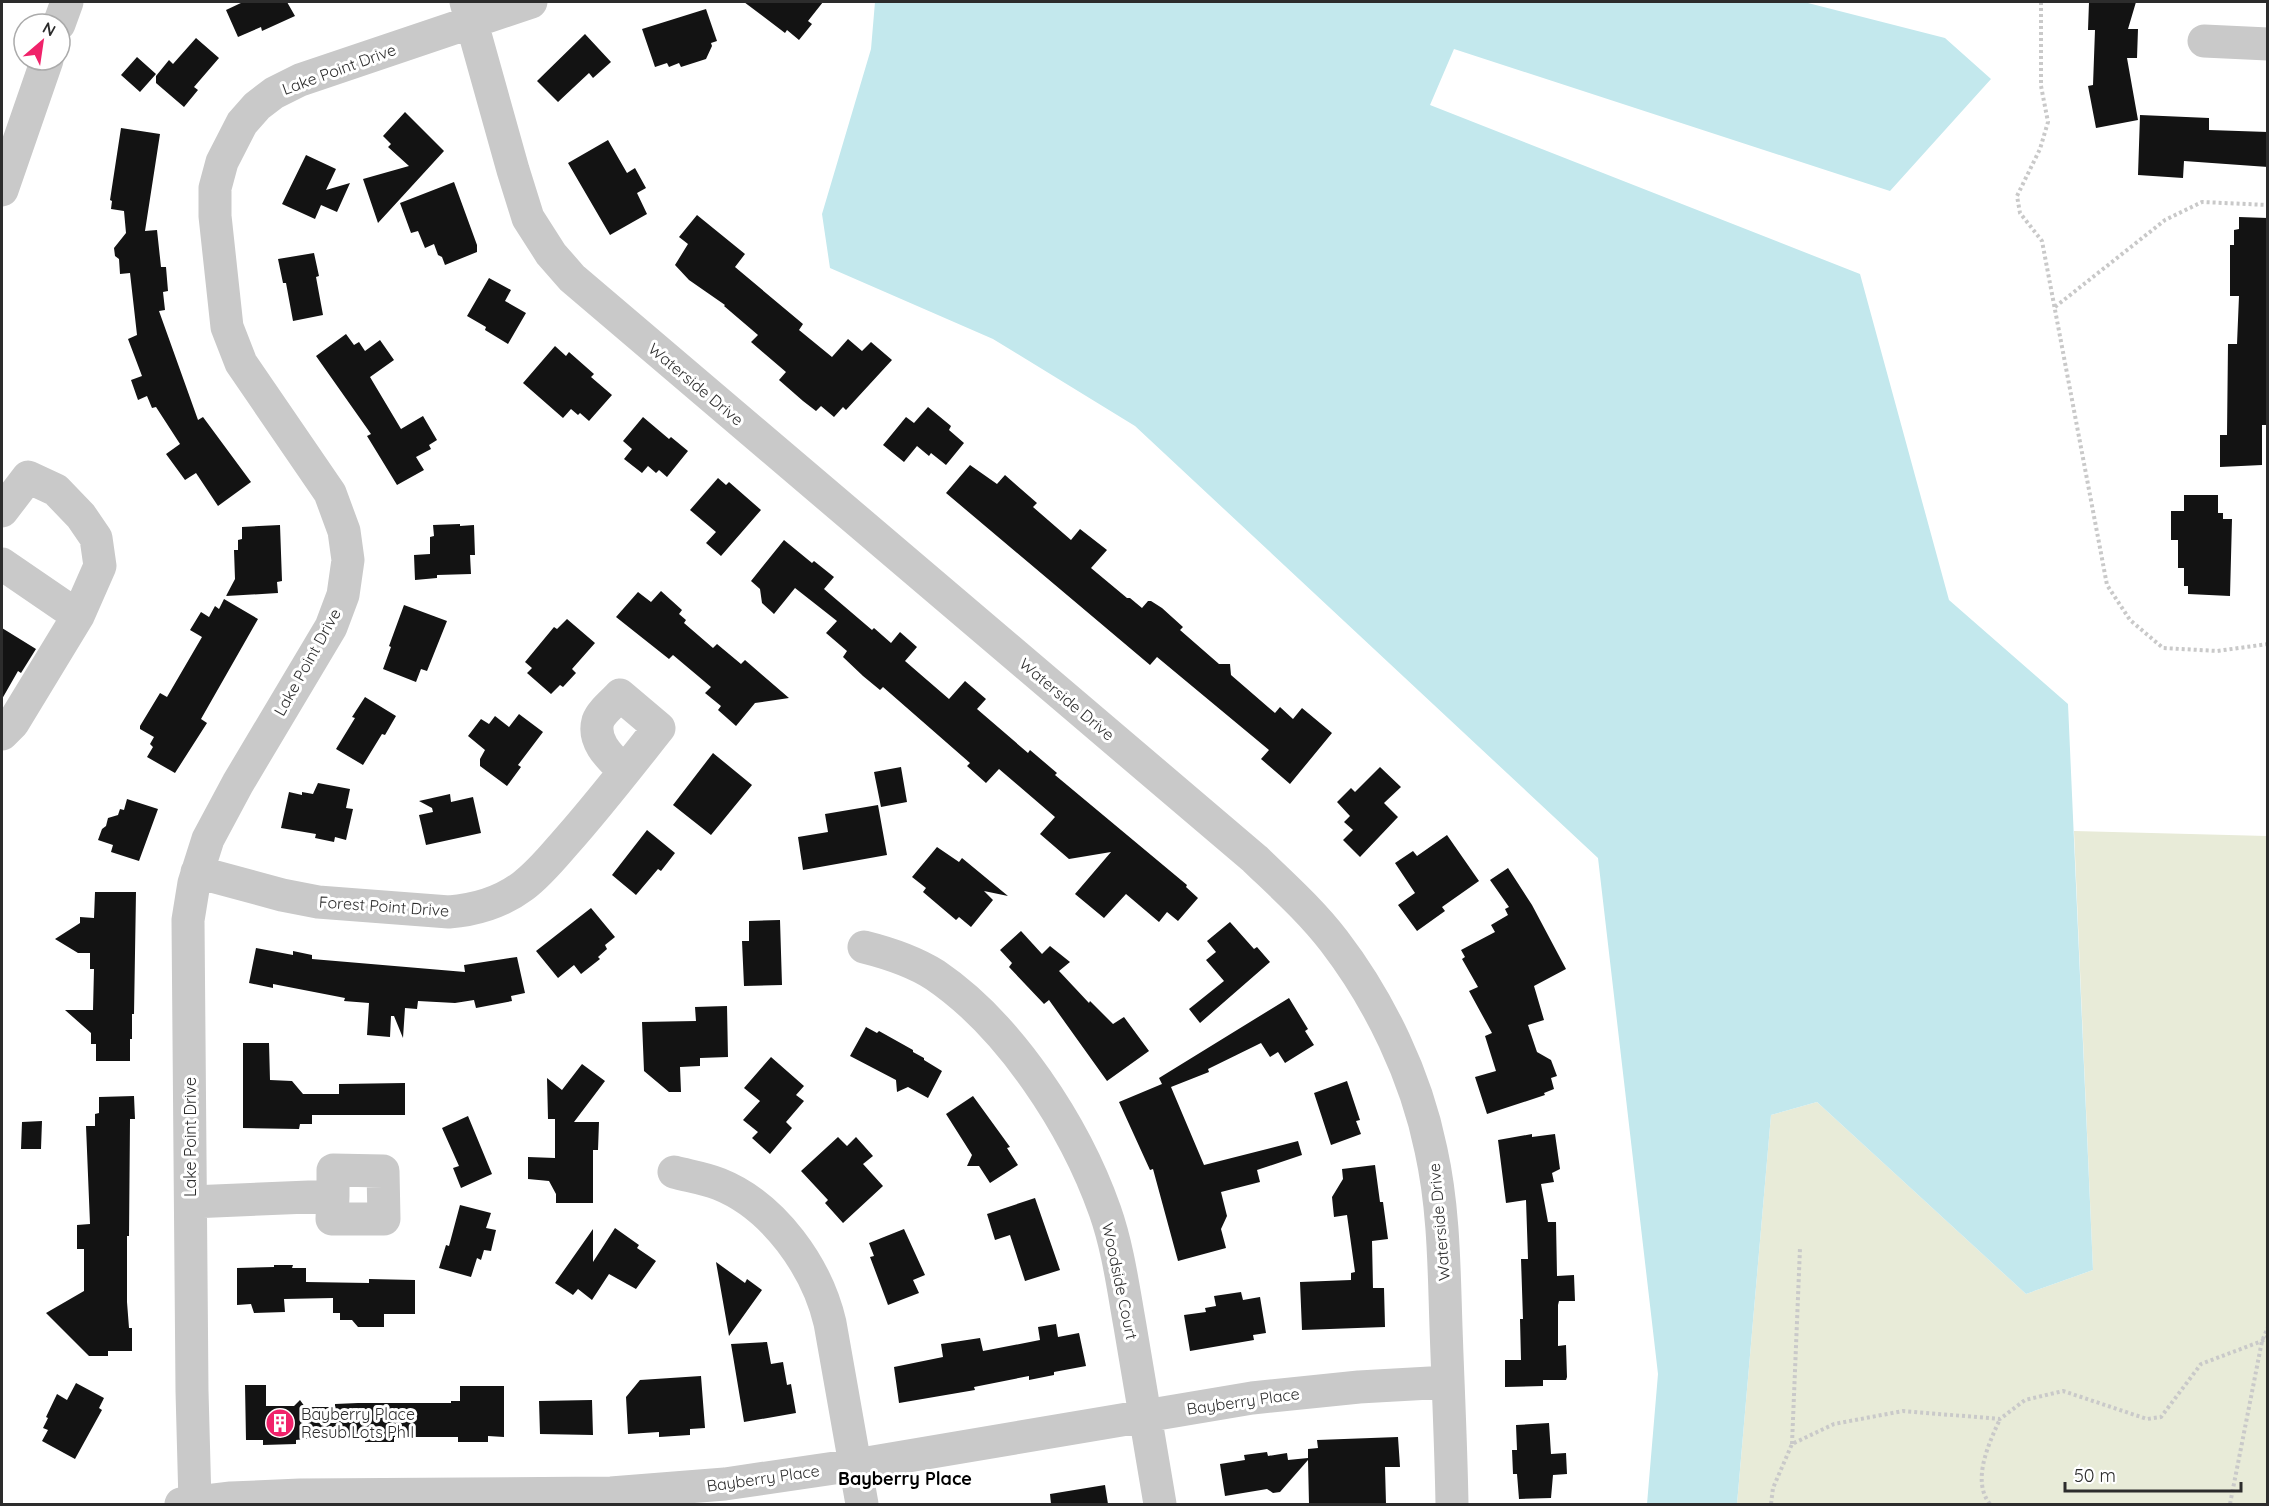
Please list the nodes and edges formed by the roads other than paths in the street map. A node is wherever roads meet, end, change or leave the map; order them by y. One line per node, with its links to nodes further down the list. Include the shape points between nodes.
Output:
1 (531, 2): 2 (street, Lake Point Drive)
2 (469, 12): 12 (street, Lake Point Drive, via 274,93 242,123 222,162 215,188 215,216 232,344 330,492 344,531 348,560 344,594 331,627 228,802 208,839); 17 (street, Waterside Drive, via 528,218 550,254 572,278 1255,859 1335,942 1375,1005 1406,1067 1431,1148 1444,1243)
3 (2205, 41): 4 (street)
4 (2268, 44)
5 (43, 72): 6 (street)
6 (2, 190)
7 (2, 511): 9 (street, via 28,477 56,490 81,516 96,538 100,566)
8 (2, 564): 9 (street)
9 (78, 616): 10 (street, via 13,723)
10 (2, 734)
11 (624, 771): 12 (street, Forest Point Drive, via 540,872 502,899 465,910 318,902)
12 (197, 872): 16 (street, Lake Point Drive, via 188,920)
13 (864, 947): 18 (street, Woodside Court, via 915,965 970,1002 1038,1082 1064,1123 1108,1221 1119,1261)
14 (674, 1173): 19 (street, via 720,1184 747,1200 793,1244 810,1271 827,1310)
15 (333, 1196): 16 (street)
16 (191, 1202): 20 (street, Lake Point Drive)
17 (1448, 1382): 18 (street, Bayberry Place, via 1252,1398); 23 (street, Waterside Drive)
18 (1146, 1415): 19 (street, Bayberry Place); 22 (street, Woodside Court)
19 (855, 1465): 20 (street, Bayberry Place, via 725,1484 611,1493 300,1495); 21 (street)
20 (188, 1504)
21 (862, 1504)
22 (1160, 1504)
23 (1452, 1504)

